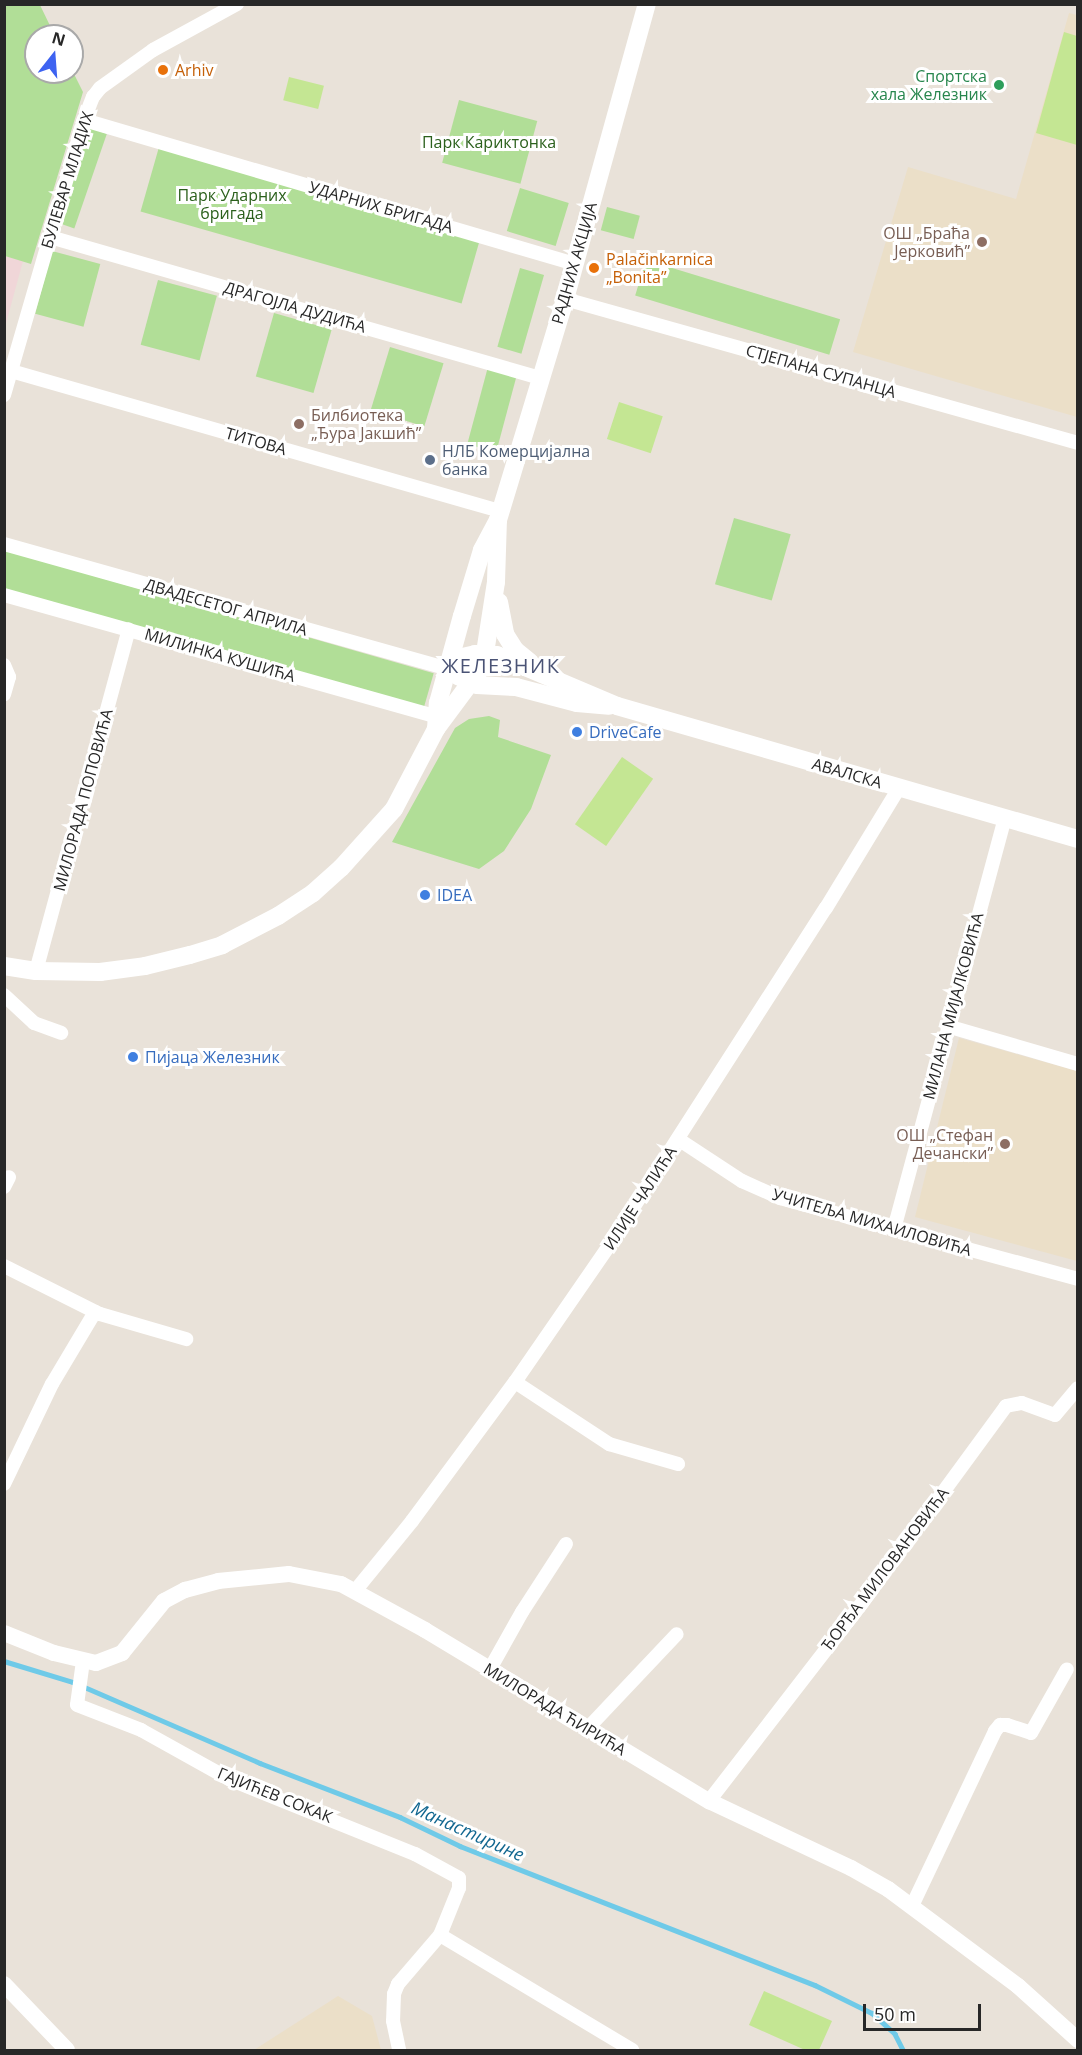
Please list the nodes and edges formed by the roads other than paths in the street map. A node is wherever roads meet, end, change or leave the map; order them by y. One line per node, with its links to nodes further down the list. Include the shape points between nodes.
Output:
1 (237, 4): 3 (street, БУЛЕВАР МЛАДИХ, via 173,38 106,83 93,97)
2 (646, 4): 5 (main road, РАДНИХ АКЦИЈА)
3 (84, 120): 4 (street, БУЛЕВАР МЛАДИХ); 5 (street, УДАРНИХ БРИГАДА)
4 (50, 237): 7 (street, ДРАГОЈЛА ДУДИЋА); 8 (street, БУЛЕВАР МЛАДИХ)
5 (575, 264): 6 (main road, РАДНИХ АКЦИЈА)
6 (564, 299): 7 (main road, РАДНИХ АКЦИЈА); 9 (street, СТЈЕПАНА СУПАНЦА)
7 (540, 378): 10 (main road, РАДНИХ АКЦИЈА)
8 (7, 384): 10 (street, ТИТОВА)
9 (1077, 443)
10 (499, 515): 12 (main road, РАДНИХ АКЦИЈА); 17 (main road, РАДНИХ АКЦИЈА, via 482,550)
11 (4, 544): 17 (street, ДВАДЕСЕТОГ АПРИЛА)
12 (496, 582): 15 (main road, РАДНИХ АКЦИЈА); 18 (main road, via 505,634 516,650)
13 (4, 595): 14 (street, МИЛИНКА КУШИЋА)
14 (129, 629): 22 (street, МИЛИНКА КУШИЋА); 27 (street, МИЛОРАДА ПОПОВИЋА)
15 (485, 653): 17 (main road, via 458,658); 18 (main road, АВАЛСКА, via 508,658); 19 (main road, РАДНИХ АКЦИЈА)
16 (4, 665): 20 (street, via 9,677)
17 (448, 668): 19 (main road); 22 (main road, РАДНИХ АКЦИЈА)
18 (545, 675): 21 (main road, АВАЛСКА)
19 (471, 683): 21 (main road, АВАЛСКА, via 516,687 578,702); 22 (main road, РАДНИХ АКЦИЈА)
20 (4, 694)
21 (617, 706): 23 (main road, АВАЛСКА)
22 (436, 722): 27 (main road, РАДНИХ АКЦИЈА, via 405,789 382,824 314,893 278,916 222,945 158,964 100,972)
23 (899, 788): 24 (main road, АВАЛСКА); 32 (street, ИЛИЈЕ ЧАЛИЋА)
24 (1005, 818): 25 (main road, АВАЛСКА); 29 (street, МИЛАНА МИЈАЛКОВИЋА)
25 (1077, 838)
26 (4, 966): 27 (main road, РАДНИХ АКЦИЈА)
27 (36, 971)
28 (4, 995): 30 (street, via 34,1023)
29 (947, 1026): 31 (street); 33 (street, МИЛАНА МИЈАЛКОВИЋА)
30 (61, 1034)
31 (1077, 1064)
32 (678, 1139): 33 (street, УЧИТЕЉА МИХАИЛОВИЋА, via 762,1191); 38 (street, ИЛИЈЕ ЧАЛИЋА)
33 (894, 1229): 35 (street, УЧИТЕЉА МИХАИЛОВИЋА)
34 (4, 1266): 36 (street)
35 (1077, 1279)
36 (95, 1312): 37 (street); 41 (street, via 52,1384)
37 (186, 1339)
38 (514, 1382): 40 (street, via 609,1444); 43 (street, ИЛИЈЕ ЧАЛИЋА)
39 (1077, 1388): 50 (street, ЂОРЂА МИЛОВАНОВИЋА, via 1055,1415 1022,1402 1006,1406 859,1607)
40 (678, 1464)
41 (4, 1484)
42 (566, 1544): 47 (street)
43 (355, 1591): 46 (street, МИЛОРАДА ЋИРИЋА, via 325,1580 289,1574 196,1586 165,1601 122,1653); 47 (street, МИЛОРАДА ЋИРИЋА)
44 (4, 1633): 46 (street, МИЛОРАДА ЋИРИЋА)
45 (677, 1634): 49 (street)
46 (82, 1668): 52 (street, ГАЈИЋЕВ СОКАК, via 77,1705 141,1730 229,1779 341,1822 455,1875 459,1888)
47 (490, 1669): 49 (street, МИЛОРАДА ЋИРИЋА)
48 (1068, 1669): 51 (street, via 1031,1733 1007,1725 994,1731)
49 (588, 1728): 50 (street, МИЛОРАДА ЋИРИЋА)
50 (709, 1801): 51 (street, МИЛОРАДА ЋИРИЋА, via 869,1877)
51 (912, 1906): 54 (street, МИЛОРАДА ЋИРИЋА, via 1018,1986)
52 (440, 1935): 56 (street, ГАЈИЋЕВ СОКАК, via 394,1994 393,2021); 57 (street)
53 (4, 1984): 55 (street)
54 (1077, 2040)
55 (67, 2050)
56 (399, 2050)
57 (632, 2050)

